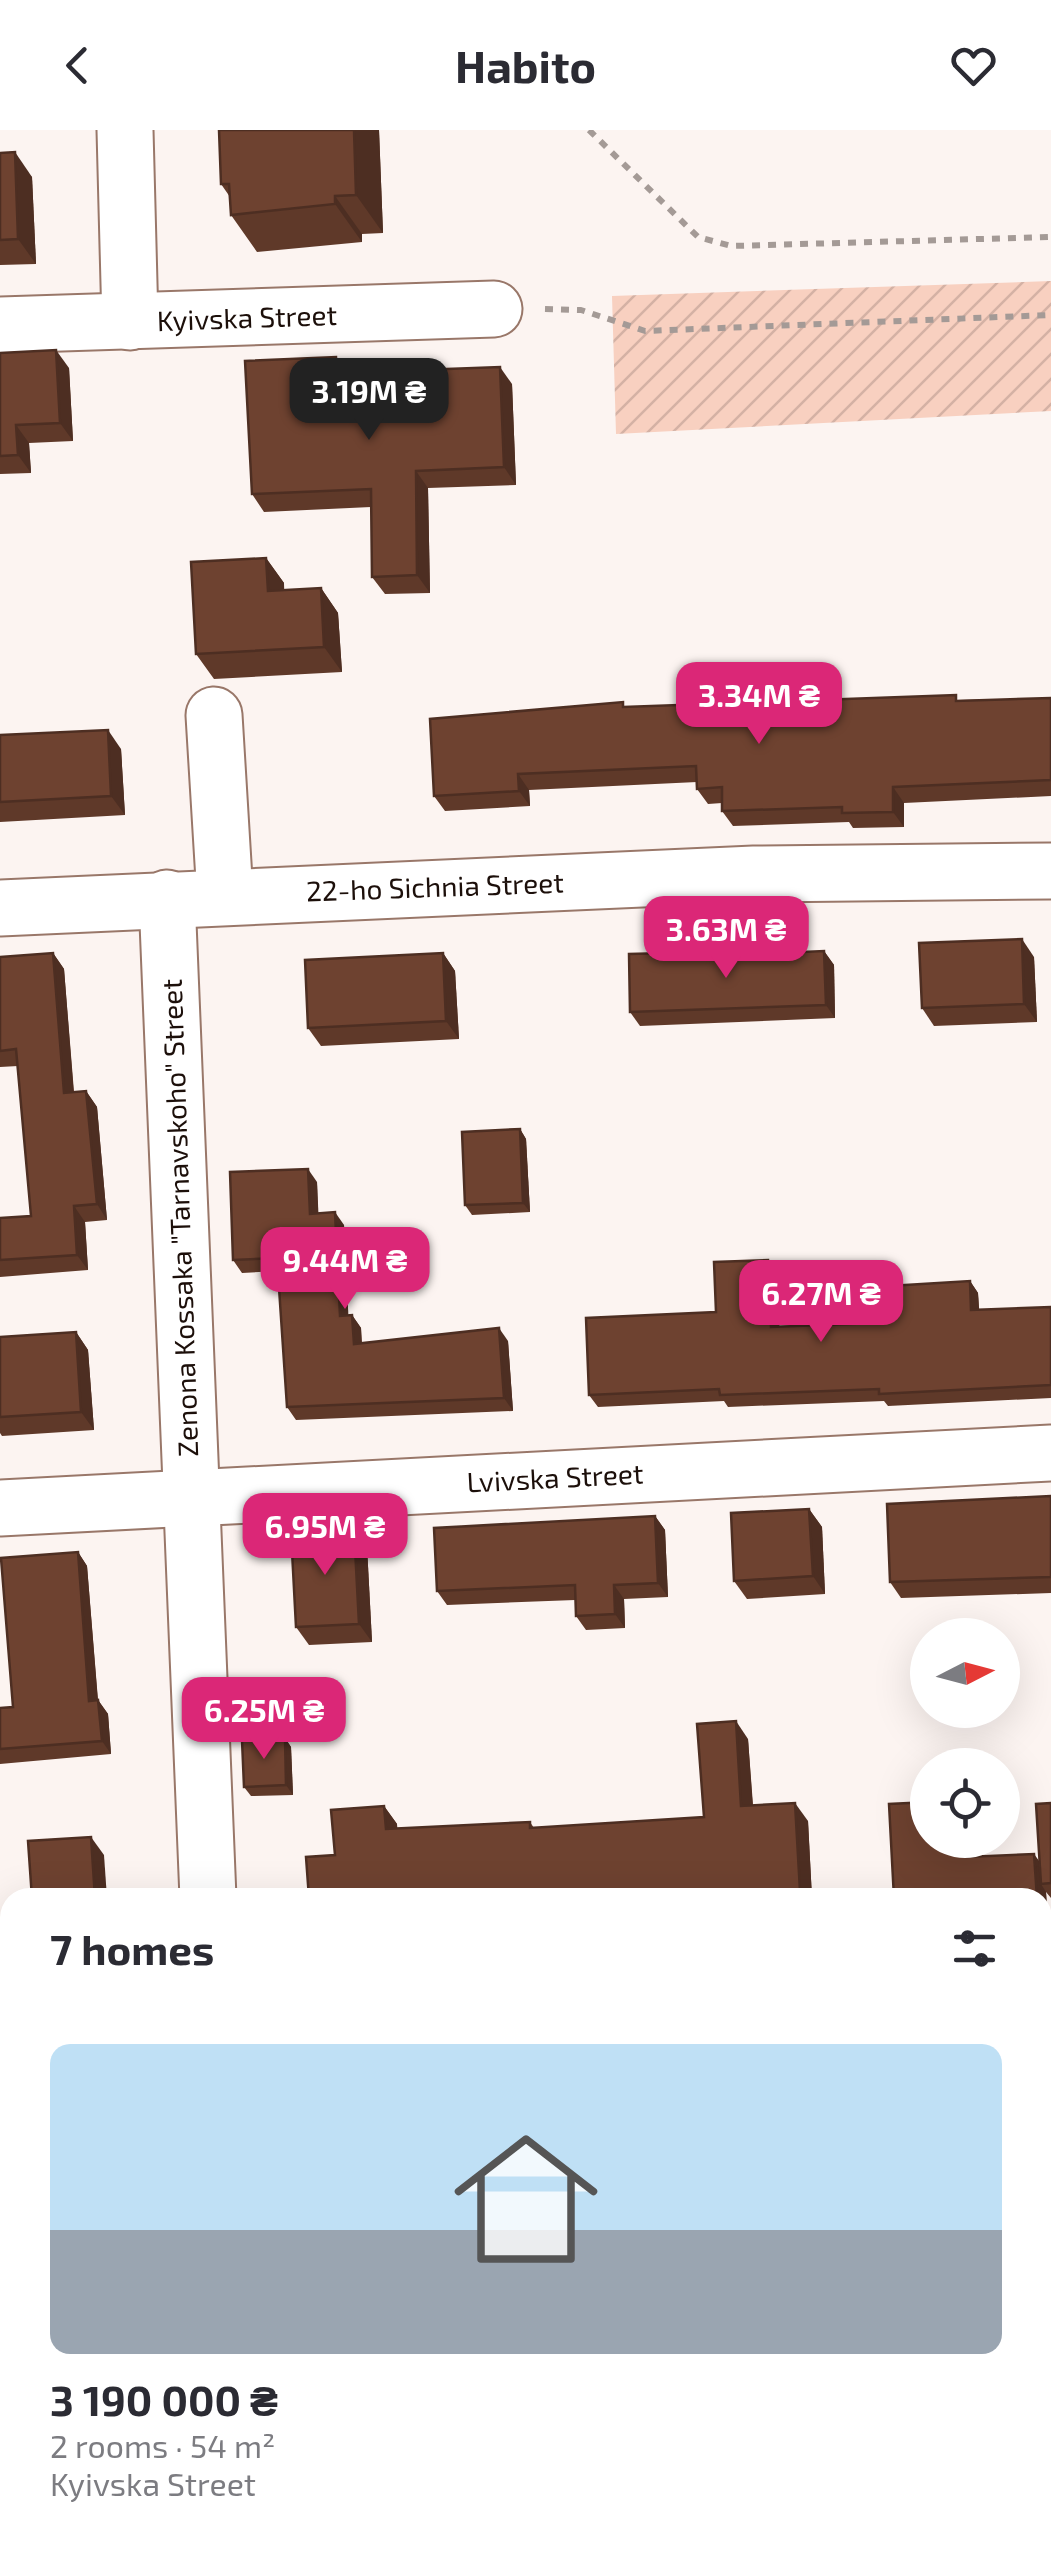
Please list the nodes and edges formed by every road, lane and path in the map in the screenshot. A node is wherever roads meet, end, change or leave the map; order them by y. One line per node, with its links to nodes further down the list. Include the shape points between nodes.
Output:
1 (124, 130): 6 (street)
2 (589, 130): 3 (path, via 698,237 731,246)
3 (1051, 236)
4 (494, 309): 5 (path, via 581,310 645,330); 6 (street, Kyivska Street)
5 (1051, 316)
6 (130, 322): 7 (street, Kyivska Street)
7 (0, 324)
8 (214, 715): 10 (street)
9 (1051, 871): 10 (street, 22-ho Sichnia Street, via 754,874)
10 (225, 896): 11 (street, 22-ho Sichnia Street)
11 (167, 898): 12 (street, 22-ho Sichnia Street); 14 (street, Zenona Kossaka "Tarnavskoho" Street)
12 (0, 908)
13 (1051, 1453): 14 (street, Lvivska Street)
14 (190, 1496): 15 (street, Lvivska Street); 16 (street, Zenona Kossaka "Tarnavskoho" Street)
15 (0, 1508)
16 (208, 1888)

